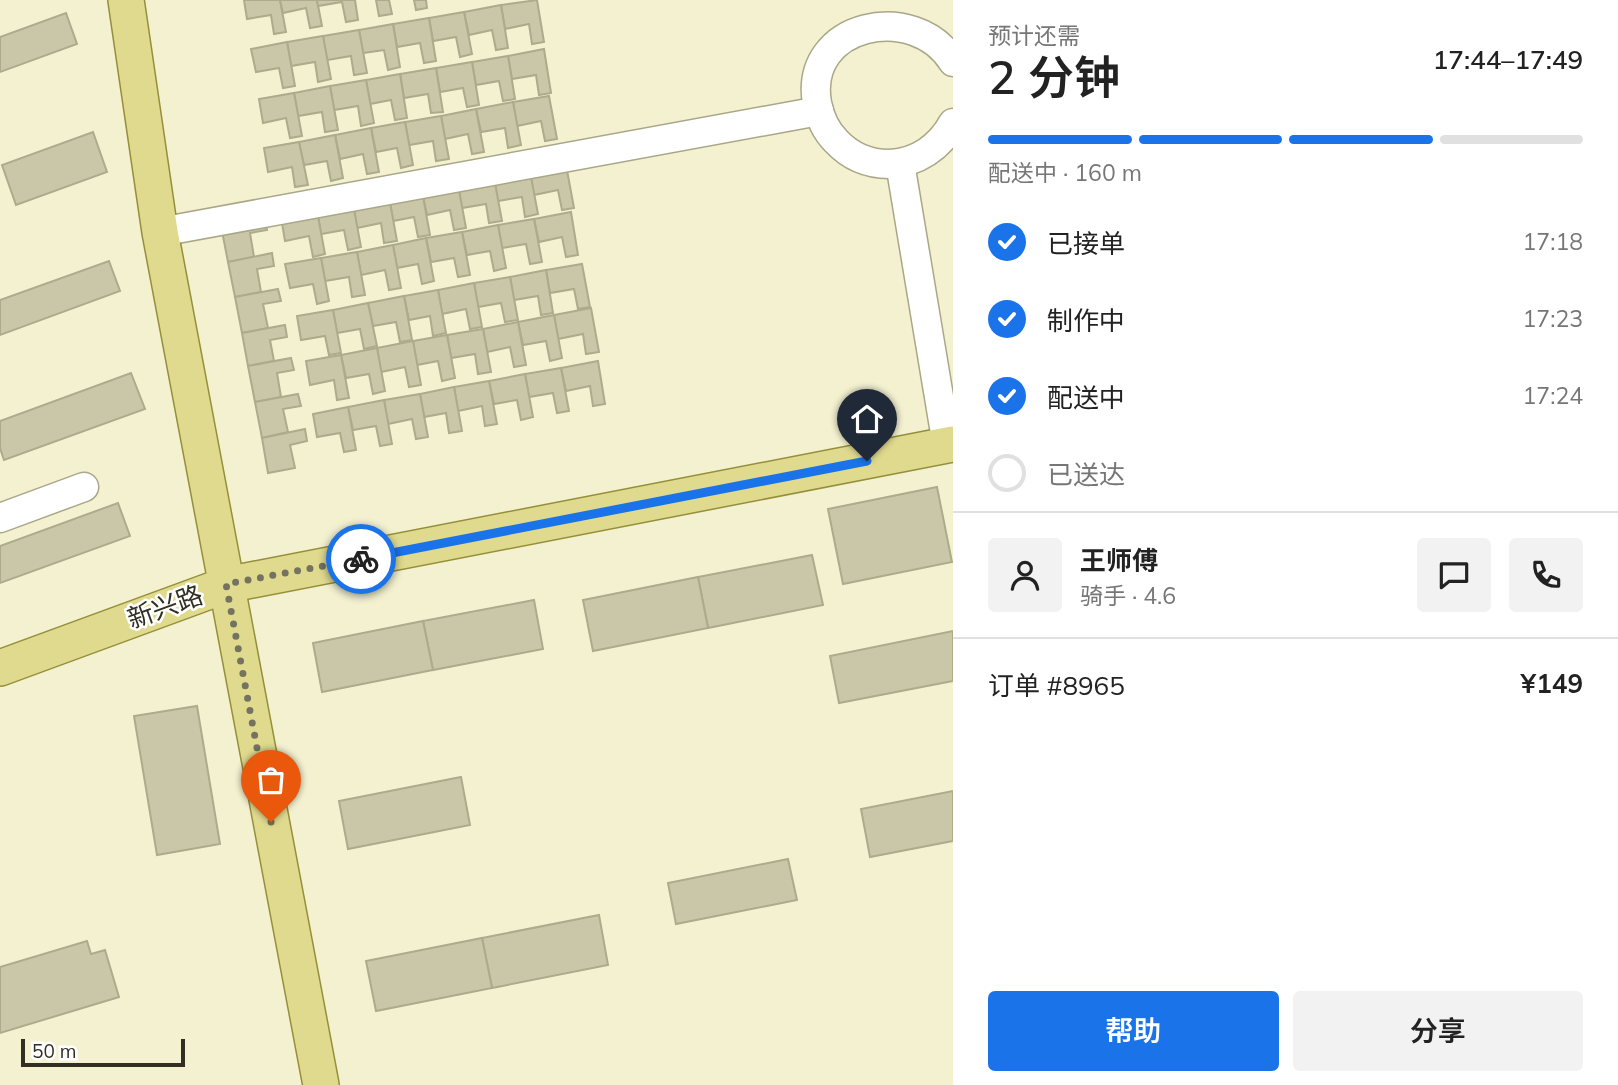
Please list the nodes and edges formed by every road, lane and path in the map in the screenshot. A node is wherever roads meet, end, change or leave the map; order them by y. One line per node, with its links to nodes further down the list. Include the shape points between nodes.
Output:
1 (127, 0): 7 (main road)
2 (874, 11): 3 (street, via 920,28 944,47); 4 (street, via 828,54 817,82)
3 (953, 62)
4 (819, 111): 6 (street, via 832,138 856,157); 7 (street)
5 (953, 122): 6 (street, via 928,152)
6 (900, 163): 8 (street)
7 (160, 232): 11 (main road)
8 (949, 435): 11 (main road, 新兴路)
9 (84, 487): 10 (street)
10 (0, 518)
11 (225, 575): 12 (main road, 新兴路); 13 (main road, 新兴路); 14 (main road)
12 (0, 647)
13 (0, 668)
14 (321, 1085)

